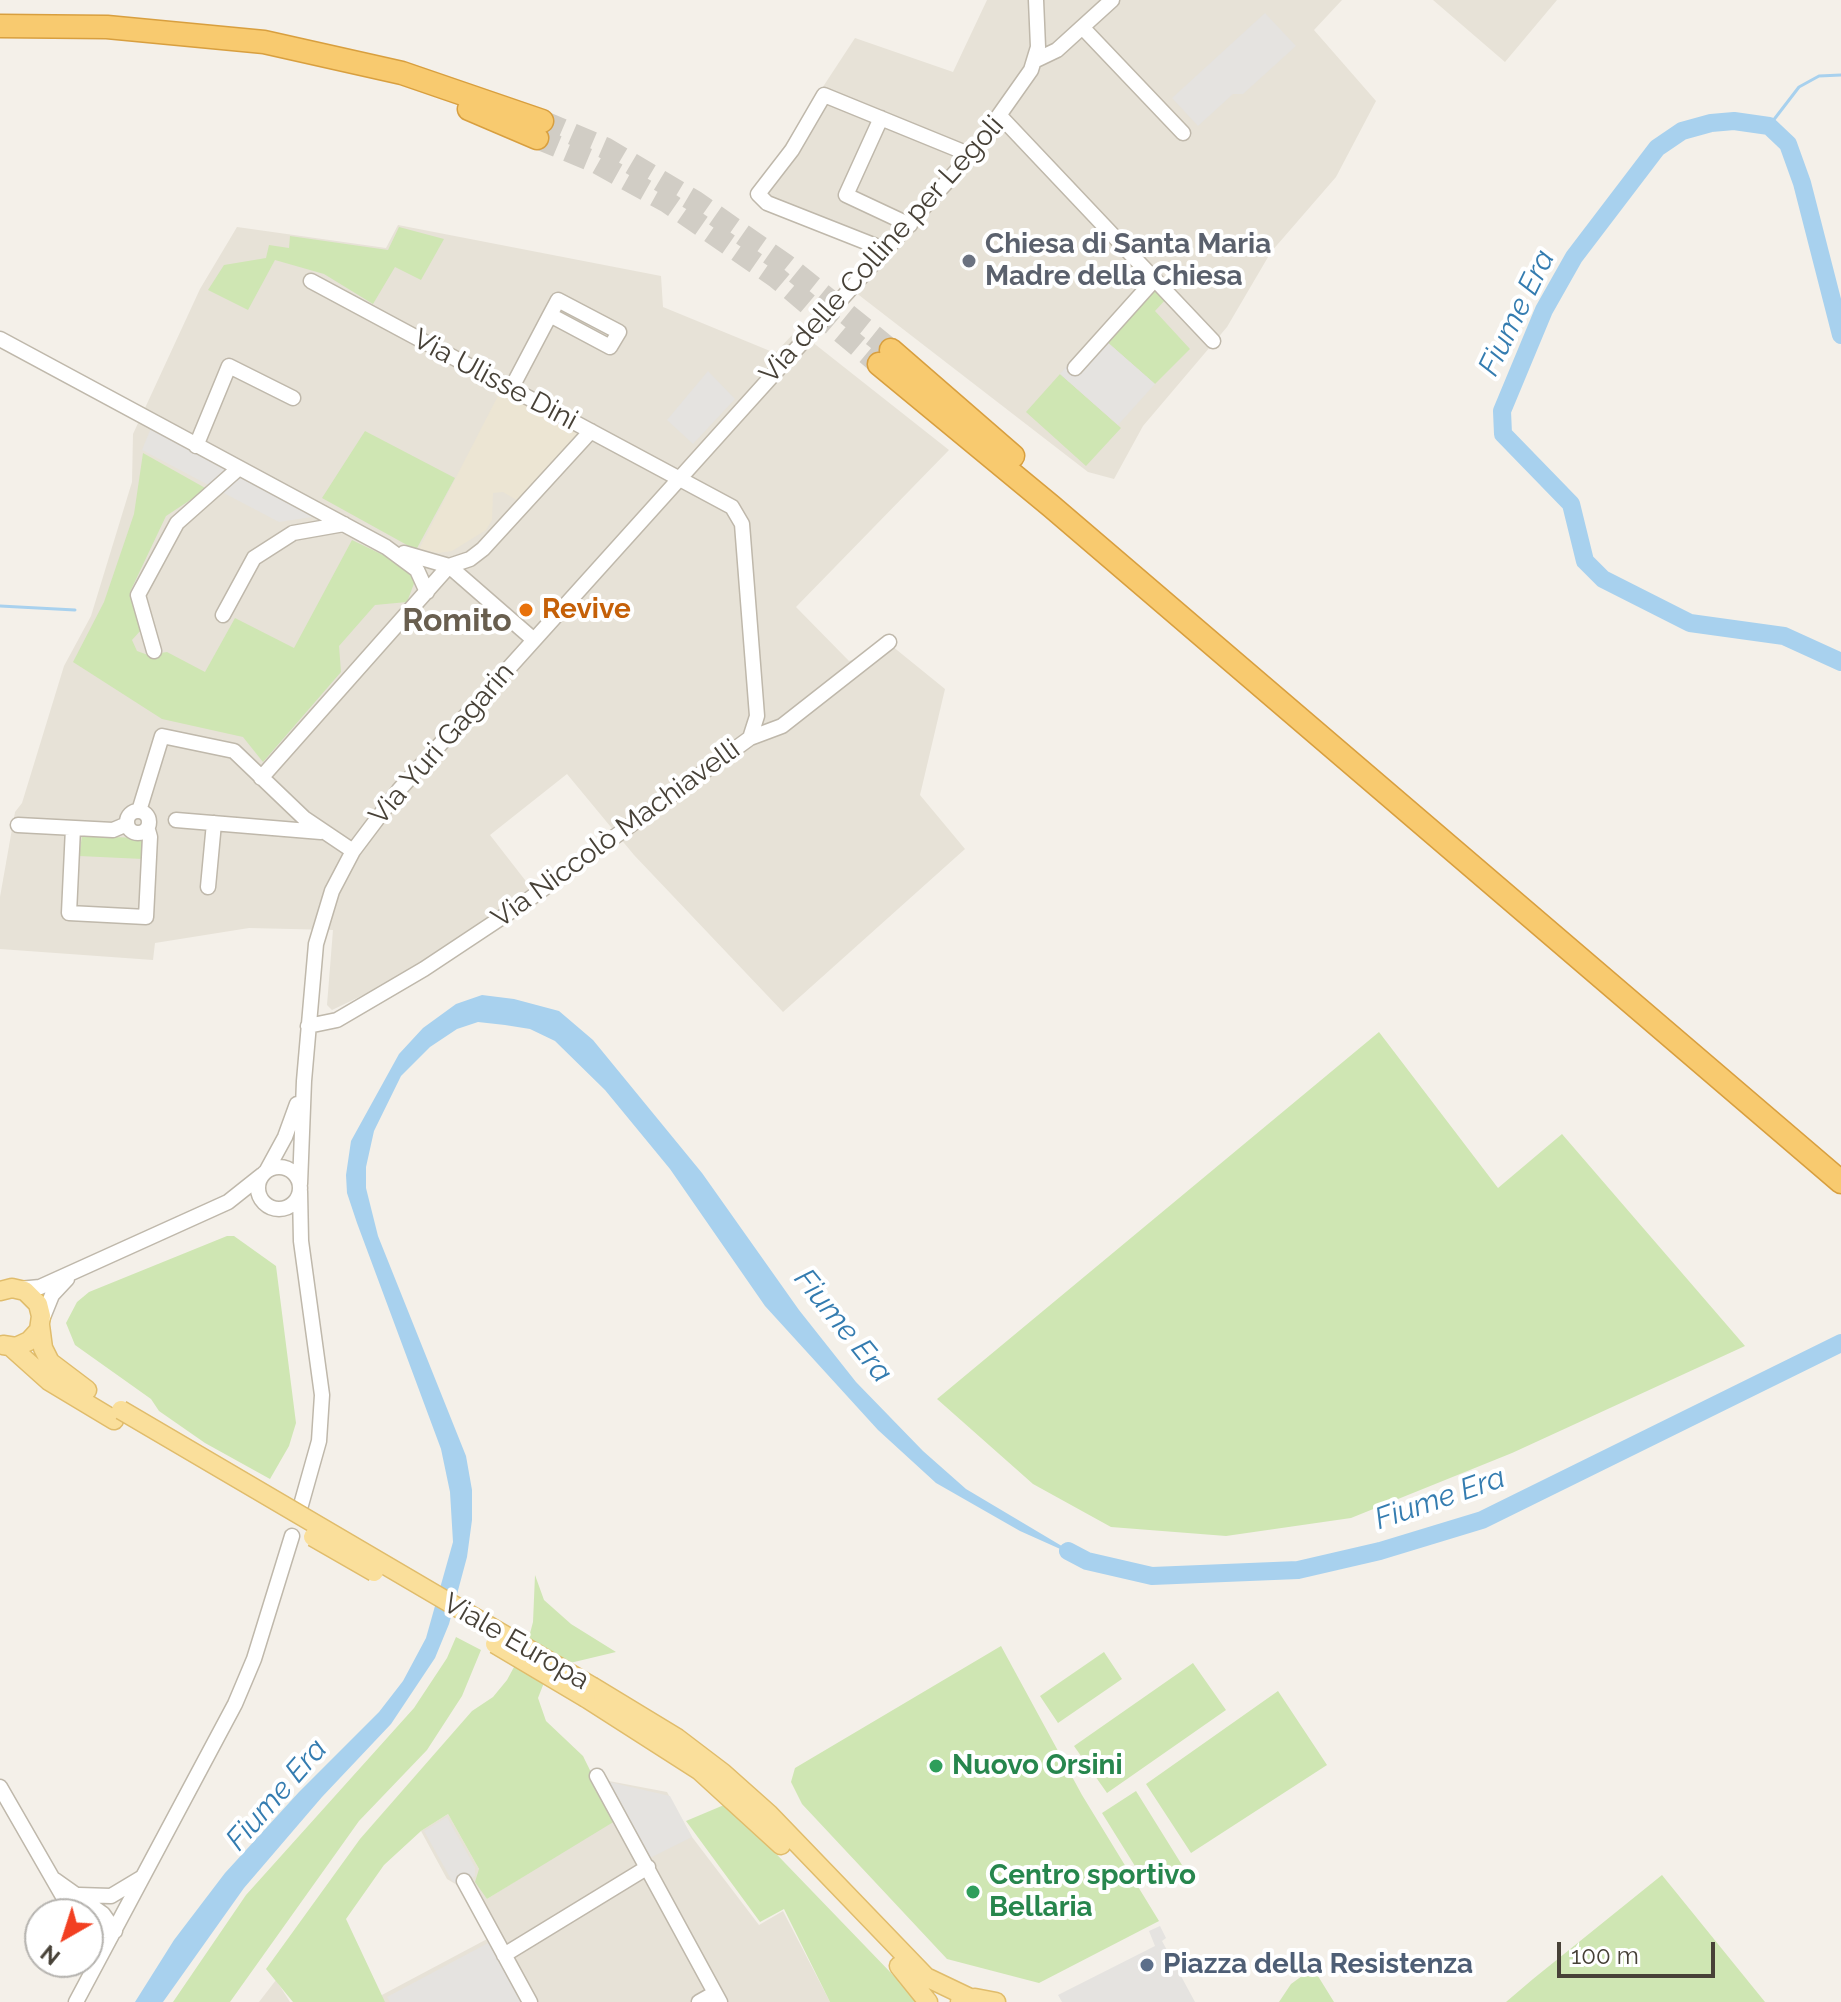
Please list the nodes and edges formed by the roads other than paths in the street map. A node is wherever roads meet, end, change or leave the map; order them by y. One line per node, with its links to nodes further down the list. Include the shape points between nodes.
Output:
1 (1036, 0): 6 (street, Via delle Colline per Legoli, via 1039,34)
2 (1112, 0): 4 (street)
3 (0, 26): 5 (highway, via 107,27 264,42 426,80 539,130 374,79 270,56 137,43)
4 (1083, 28): 6 (street); 9 (street)
5 (0, 38)
6 (1034, 61): 7 (street, Via delle Colline per Legoli)
7 (1001, 117): 10 (street, Via delle Colline per Legoli); 13 (street)
8 (881, 118): 10 (street); 11 (street, via 846,195); 12 (street, via 824,95 758,194 767,203)
9 (1183, 133)
10 (971, 155): 11 (street, Via delle Colline per Legoli)
11 (910, 225): 12 (street, Via delle Colline per Legoli)
12 (886, 250): 25 (street, Via delle Colline per Legoli)
13 (1155, 279): 17 (street); 19 (street)
14 (311, 281): 20 (street, Via Ulisse Dini)
15 (550, 315): 20 (street)
16 (0, 339): 23 (street)
17 (1213, 341)
18 (885, 357): 48 (highway)
19 (1075, 368)
20 (511, 389): 22 (street, Via Ulisse Dini)
21 (293, 398): 23 (street, via 229,366)
22 (591, 431): 25 (street, Via Ulisse Dini); 28 (street, via 483,549)
23 (196, 446): 24 (street)
24 (239, 468): 26 (street); 33 (street, via 177,523 138,595)
25 (678, 479): 31 (street, Via Yuri Gagarin); 34 (street, Via Niccolò Machiavelli, via 724,501 742,524 757,716)
26 (344, 524): 27 (street); 30 (street, via 293,533 254,558)
27 (386, 547): 28 (street); 29 (street, via 417,570)
28 (449, 566): 29 (street); 31 (street)
29 (427, 592): 35 (street)
30 (223, 615)
31 (534, 640): 44 (street, Via Yuri Gagarin, via 393,797)
32 (889, 642): 34 (street, via 782,726)
33 (154, 651)
34 (750, 738): 46 (street, Via Niccolò Machiavelli, via 540,892 424,969 337,1020)
35 (261, 778): 36 (street, via 234,751 162,736); 43 (street)
36 (139, 811): 39 (street, via 131,813); 42 (street, via 149,817)
37 (176, 820): 38 (street)
38 (214, 823): 43 (street); 45 (street)
39 (127, 824): 41 (street, via 113,830); 42 (street, via 134,833)
40 (18, 825): 41 (street)
41 (73, 828): 42 (street, via 69,913 146,917)
42 (148, 830)
43 (321, 832): 44 (street)
44 (353, 851): 46 (street, Via Yuri Gagarin, via 332,891 316,944)
45 (208, 887)
46 (308, 1026): 47 (street)
47 (304, 1081): 50 (street, via 285,1137); 52 (street)
48 (1797, 1135): 49 (highway); 51 (highway)
49 (1841, 1164)
50 (264, 1172): 52 (street, via 287,1168); 53 (street); 54 (street, via 259,1195)
51 (1841, 1182)
52 (300, 1187): 54 (street, via 289,1207); 55 (street)
53 (228, 1202): 54 (street); 56 (street)
54 (272, 1207): 55 (street)
55 (301, 1241): 61 (street, via 322,1407 319,1441)
56 (84, 1267): 57 (street, via 40,1287); 58 (street, via 54,1292)
57 (6, 1289): 58 (main road, Viale Europa, via 34,1299)
58 (41, 1323): 59 (main road, Viale Europa, via 29,1341); 60 (main road, Viale Europa, via 43,1348 56,1368)
59 (5, 1346): 60 (main road, Viale Europa, via 49,1381)
60 (117, 1415): 63 (main road, Viale Europa, bridge)
61 (301, 1505)
62 (292, 1536): 67 (street, via 242,1687)
63 (590, 1692): 77 (main road, Viale Europa, via 677,1738 723,1773 926,1977); 81 (main road, Viale Europa, via 723,1789 888,1954)
64 (597, 1776): 66 (street)
65 (0, 1787): 68 (street)
66 (648, 1867): 74 (street); 76 (street)
67 (144, 1875): 70 (street, via 111,1896); 73 (street)
68 (51, 1877): 70 (street); 71 (street)
69 (464, 1881): 74 (street)
70 (78, 1895): 73 (street, via 107,1917)
71 (63, 1898)
72 (104, 1931): 73 (street)
73 (115, 1931): 75 (street)
74 (504, 1955): 79 (street)
75 (87, 1980): 78 (street)
76 (718, 1998): 80 (street)
77 (965, 2000): 82 (main road, Viale Europa)
78 (76, 2002)
79 (530, 2002)
80 (699, 2002)
81 (928, 2002)
82 (996, 2002)

